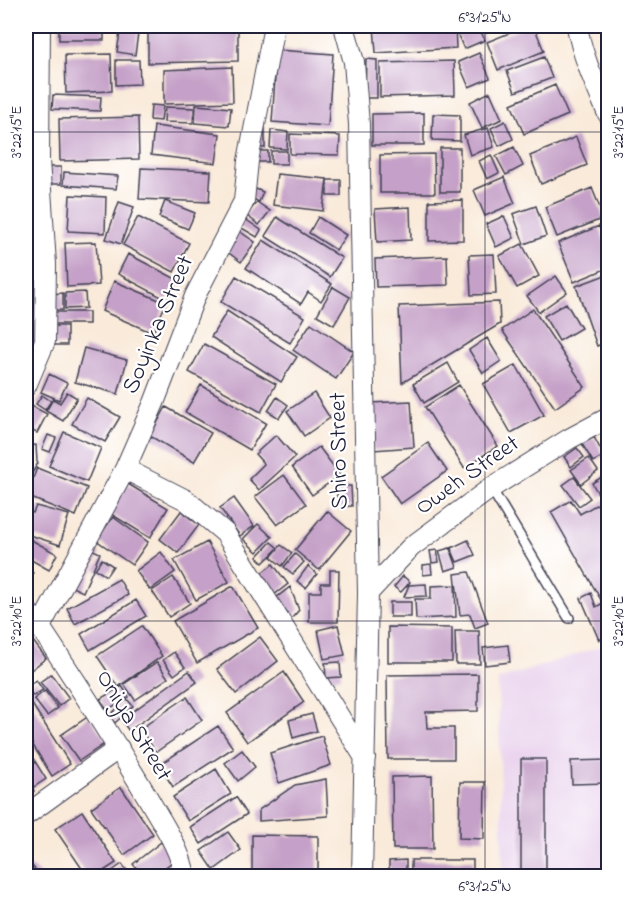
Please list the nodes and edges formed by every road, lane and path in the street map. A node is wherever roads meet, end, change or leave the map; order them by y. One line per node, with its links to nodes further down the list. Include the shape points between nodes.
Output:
1 (40, 26): 6 (street, via 39,160 46,264 45,341)
2 (274, 26): 8 (street, Soyinka Street, via 244,201 195,296)
3 (344, 26): 10 (street, Shiro Street, via 354,62 359,124)
4 (577, 26): 5 (street)
5 (609, 114)
6 (26, 386)
7 (609, 418): 9 (street, Oweh Street)
8 (125, 469): 13 (street, Soyinka Street); 15 (street, via 186,500 225,533)
9 (491, 488): 10 (street, Oweh Street, via 411,547); 12 (lane)
10 (368, 592): 15 (street, Shiro Street)
11 (26, 610): 13 (street, Oniya Street)
12 (569, 618)
13 (40, 627): 14 (street, Oniya Street)
14 (119, 748): 16 (street); 17 (street, Oniya Street, via 172,841)
15 (364, 758): 18 (street, Shiro Street)
16 (26, 815)
17 (185, 876)
18 (362, 876)

